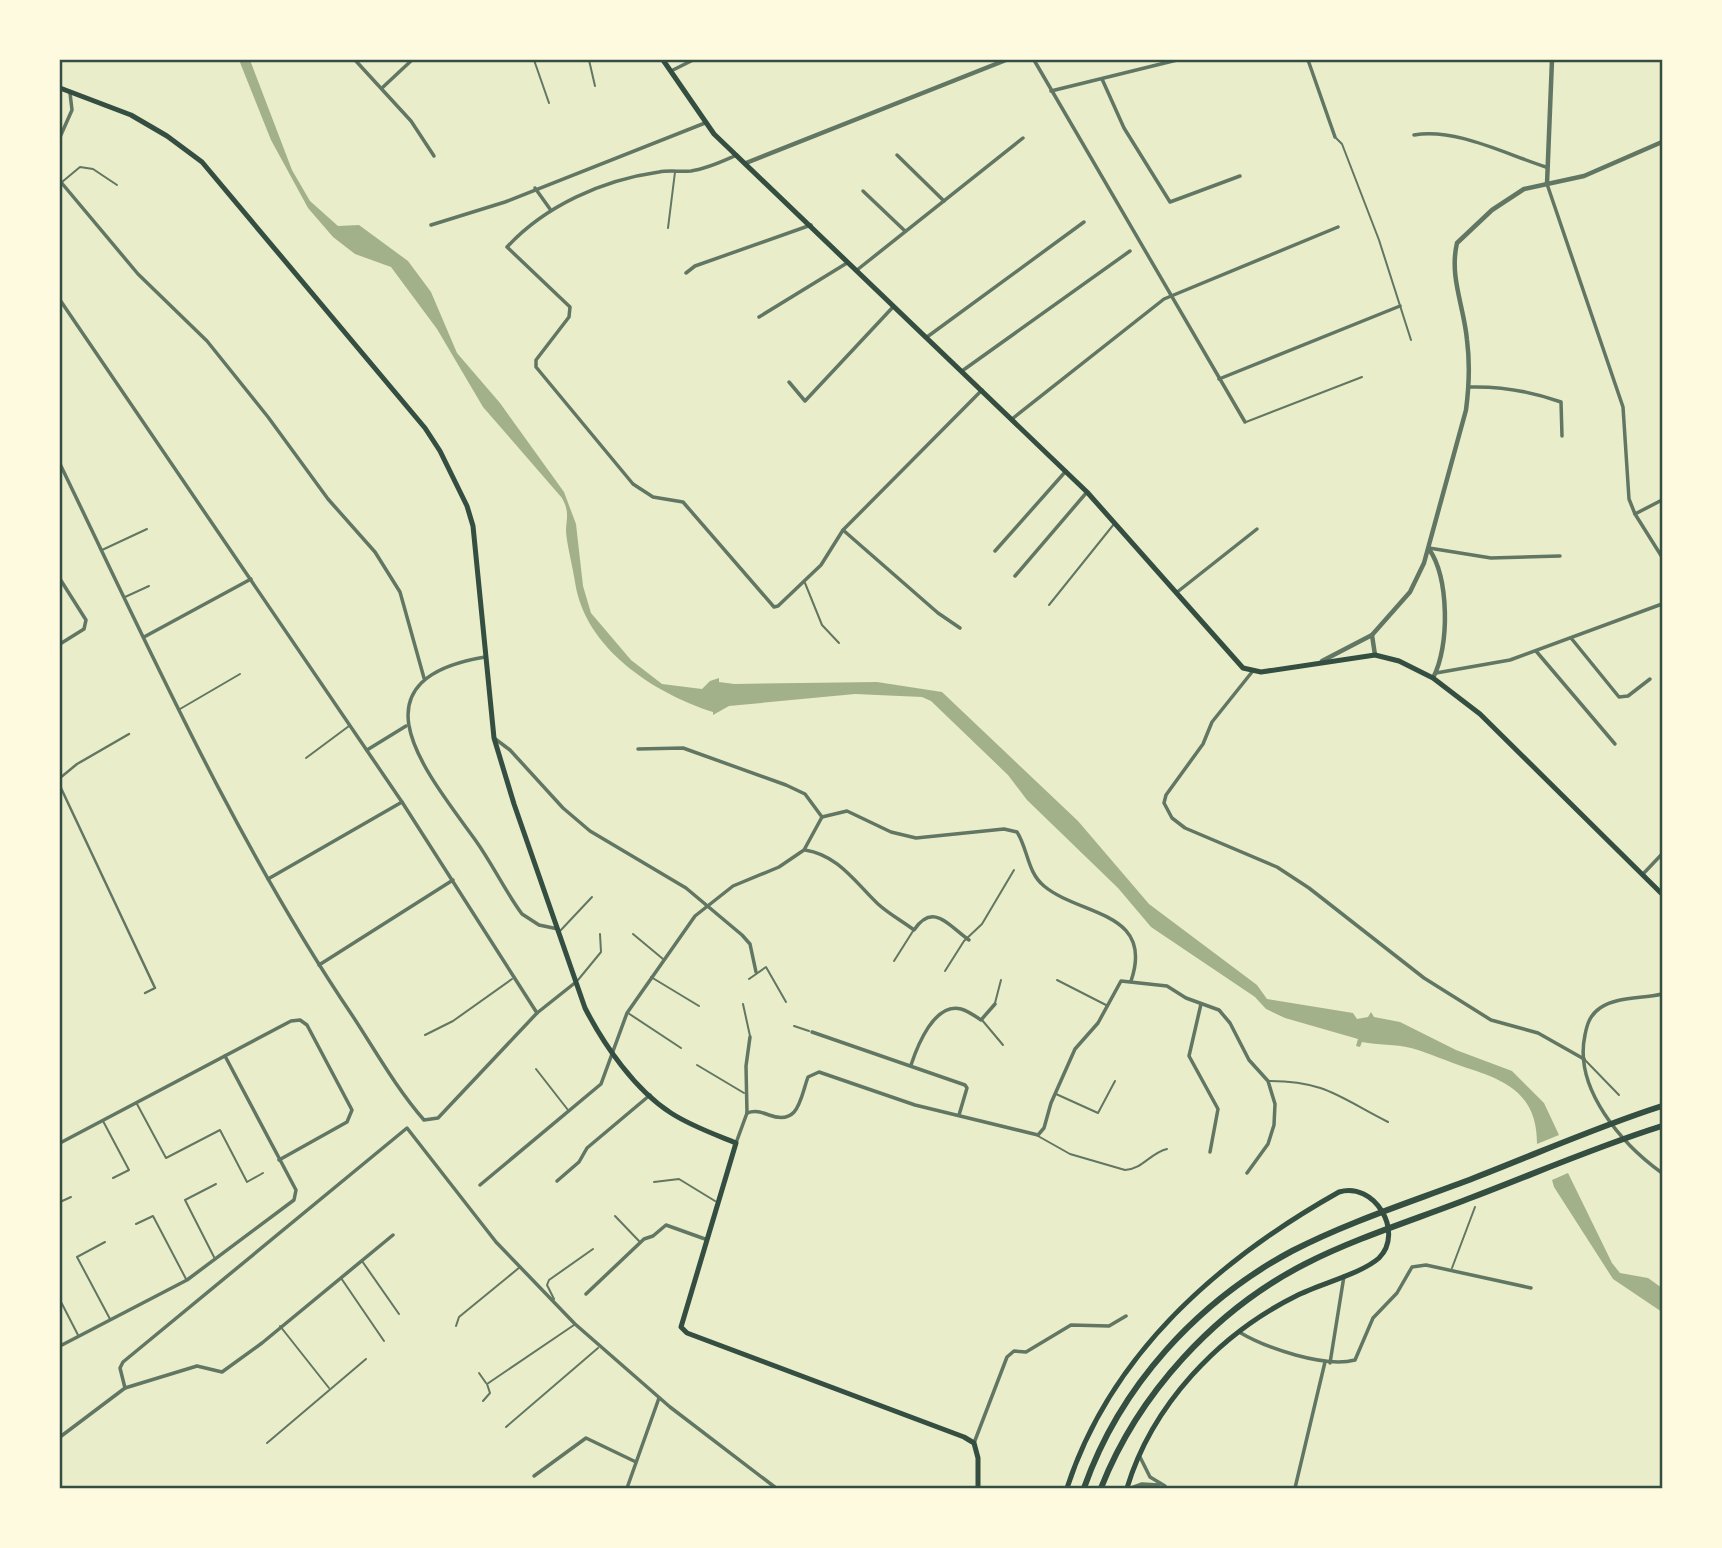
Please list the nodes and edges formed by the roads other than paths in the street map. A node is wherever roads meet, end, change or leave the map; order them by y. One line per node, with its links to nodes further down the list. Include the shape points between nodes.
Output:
1 (355, 60): 16 (street)
2 (412, 60): 16 (street)
3 (534, 60): 19 (lane)
4 (589, 60): 14 (lane)
5 (663, 60): 12 (main road)
6 (693, 60): 12 (street)
7 (1006, 60): 29 (street)
8 (1034, 60): 18 (street)
9 (1177, 60): 13 (street)
10 (1308, 60): 23 (street)
11 (1552, 60): 30 (street)
12 (671, 71): 20 (main road)
13 (1102, 79): 18 (street); 32 (street, via 1124,128 1170,202)
14 (596, 86)
15 (60, 88): 17 (main road)
16 (382, 88): 28 (street)
17 (69, 91): 22 (street, via 72,110); 99 (main road, via 149,125 211,172 425,428 455,479 473,526)
18 (1051, 91): 50 (street)
19 (549, 103)
20 (705, 123): 26 (main road); 36 (street)
21 (1414, 135): 30 (street, via 1455,137)
22 (60, 136)
23 (1335, 137): 53 (lane, via 1342,144)
24 (1023, 138): 38 (street)
25 (1662, 142): 34 (street, via 1584,176)
26 (737, 155): 29 (main road); 31 (street, via 692,171)
27 (897, 155): 38 (street)
28 (434, 156)
29 (746, 163): 42 (main road)
30 (1546, 167): 34 (street)
31 (676, 171): 39 (street, via 637,176); 44 (lane)
32 (1240, 176)
33 (60, 183): 35 (lane, via 80,167 93,169); 104 (street, via 138,274 207,341 328,499 375,552 400,592)
34 (1547, 184): 61 (street, via 1524,189 1505,200 1457,243 1454,273 1467,338); 70 (street, via 1623,407 1629,499)
35 (117, 185)
36 (535, 188): 39 (street); 41 (street)
37 (863, 191): 45 (street)
38 (944, 201): 45 (street)
39 (550, 209): 83 (street, via 507,247 570,307 569,317 536,359 536,368 633,484 653,496 683,502 774,607)
40 (1084, 222): 55 (street)
41 (431, 225)
42 (811, 225): 47 (main road); 49 (street)
43 (1338, 227): 50 (street)
44 (667, 228)
45 (905, 232): 48 (street)
46 (1130, 251): 57 (street)
47 (848, 262): 48 (main road); 54 (street)
48 (857, 270): 52 (main road)
49 (686, 273)
50 (1172, 295): 59 (street); 63 (street)
51 (60, 300): 82 (street)
52 (894, 305): 55 (main road); 60 (street, via 805,401)
53 (1400, 306): 56 (lane); 59 (street)
54 (759, 317)
55 (927, 337): 57 (main road)
56 (1412, 341)
57 (962, 371): 62 (main road)
58 (1362, 377): 64 (lane)
59 (1219, 379): 64 (street)
60 (789, 382)
61 (1469, 387): 65 (street, via 1499,386 1561,402); 75 (street)
62 (982, 390): 63 (main road); 74 (street)
63 (1012, 419): 67 (main road)
64 (1245, 422)
65 (1562, 436)
66 (60, 464): 76 (street)
67 (1066, 471): 68 (main road); 77 (street)
68 (1087, 492): 71 (main road); 80 (street)
69 (1662, 500): 70 (street)
70 (1635, 514): 79 (street)
71 (1115, 523): 87 (main road); 90 (lane)
72 (147, 529): 76 (lane)
73 (1257, 529): 87 (street)
74 (843, 530): 83 (street); 91 (street)
75 (1429, 548): 78 (street, via 1491,558); 92 (street, via 1410,592); 103 (street, via 1440,569 1445,622)
76 (102, 550): 88 (street)
77 (995, 551)
78 (1560, 556)
79 (1662, 557)
80 (1015, 576)
81 (60, 579): 85 (street)
82 (250, 579): 93 (street); 107 (street)
83 (805, 582): 96 (lane, via 822,625)
84 (149, 586): 88 (lane)
85 (65, 587): 86 (street); 95 (street, via 86,620 84,629)
86 (60, 590)
87 (1175, 593): 101 (main road, via 1233,660)
88 (124, 598): 93 (street)
89 (1662, 604): 94 (street)
90 (1049, 605)
91 (960, 628)
92 (1372, 635): 98 (street); 100 (street)
93 (144, 637): 106 (street)
94 (1571, 638): 97 (street); 105 (street, via 1619,697 1628,696)
95 (60, 643)
96 (839, 643)
97 (1536, 651): 103 (street); 111 (street)
98 (1375, 654): 100 (main road); 103 (main road)
99 (485, 657): 104 (street); 110 (main road)
100 (1322, 661): 101 (main road)
101 (1252, 672): 164 (street, via 1212,722 1164,803 1172,818 1185,828 1260,859 1309,888 1402,962 1491,1020 1538,1032)
102 (240, 674): 106 (lane)
103 (1435, 675): 122 (main road, via 1480,713)
104 (424, 678): 108 (street, via 410,704)
105 (1650, 679)
106 (179, 709): 123 (street)
107 (349, 726): 113 (street); 114 (lane)
108 (406, 726): 113 (street); 128 (street, via 431,774 522,914)
109 (129, 734): 115 (street)
110 (494, 738): 127 (street, via 590,831 686,888); 128 (main road)
111 (1615, 744)
112 (638, 748): 118 (street, via 683,748 786,785 805,794)
113 (367, 750): 117 (street)
114 (306, 758)
115 (60, 778)
116 (60, 786): 145 (street, via 155,988)
117 (402, 802): 123 (street); 124 (street)
118 (822, 817): 119 (street); 143 (street, via 847,811 891,832 916,838 1004,829 1017,832 1039,881 1114,919 1130,939 1138,961)
119 (804, 850): 127 (street, via 779,867 733,886); 129 (street, via 838,863 881,907)
120 (1662, 854): 122 (street)
121 (1014, 870): 132 (lane)
122 (1643, 874): 125 (main road)
123 (268, 880): 135 (street)
124 (453, 880): 135 (street); 139 (street)
125 (1662, 894)
126 (592, 897): 128 (lane)
127 (706, 907): 133 (street); 137 (street, via 750,944)
128 (558, 930): 144 (main road)
129 (914, 930): 132 (street, via 922,917 929,915); 134 (lane)
130 (600, 934): 144 (lane, via 601,952)
131 (633, 934): 133 (lane)
132 (969, 940): 136 (lane)
133 (663, 959): 138 (street)
134 (894, 961)
135 (318, 965): 153 (street, via 424,1120 438,1118)
136 (945, 971)
137 (756, 972): 140 (lane); 147 (lane, via 766,967)
138 (650, 977): 151 (lane); 154 (street)
139 (513, 978): 153 (street); 158 (lane)
140 (749, 979)
141 (1001, 980): 149 (lane)
142 (1057, 980): 152 (lane)
143 (1131, 981): 150 (street, via 1167,986); 152 (street, via 1121,981)
144 (576, 982): 153 (street); 162 (main road, via 598,1034)
145 (145, 992)
146 (1662, 994): 164 (street, via 1601,1007 1587,1024)
147 (786, 1002)
148 (743, 1004): 159 (lane)
149 (995, 1004): 155 (street)
150 (1201, 1004): 169 (street, via 1224,1015 1249,1060); 186 (street, via 1189,1056 1218,1109)
151 (699, 1006)
152 (1109, 1006): 171 (street, via 1075,1049)
153 (537, 1013)
154 (627, 1013): 161 (lane); 162 (street)
155 (981, 1020): 160 (lane); 166 (street, via 962,1009 946,1012 921,1039)
156 (794, 1026): 157 (lane)
157 (812, 1032): 166 (street)
158 (425, 1035)
159 (750, 1037): 170 (street)
160 (1003, 1045)
161 (681, 1048)
162 (614, 1054): 172 (main road); 176 (street, via 601,1084)
163 (225, 1056): 174 (street); 187 (street); 187 (street, via 300,1020 340,1086 352,1110 347,1122)
164 (1584, 1059): 173 (lane); 190 (street, via 1591,1088 1606,1113 1639,1156)
165 (697, 1065): 170 (lane)
166 (911, 1065): 178 (street, via 965,1085)
167 (536, 1069): 176 (lane)
168 (1115, 1081): 171 (lane, via 1098,1113)
169 (1268, 1081): 180 (lane, via 1322,1086); 189 (street, via 1275,1104 1274,1125 1268,1144)
170 (745, 1094): 177 (street)
171 (1056, 1094): 182 (street)
172 (650, 1095): 184 (main road, via 683,1120); 192 (street, via 587,1148)
173 (1619, 1095)
174 (136, 1103): 179 (street); 188 (lane, via 166,1158 220,1130 247,1182)
175 (1662, 1106): 248 (highway, via 1362,1221 1258,1271 1194,1321 1134,1391 1105,1440)
176 (569, 1111): 195 (street)
177 (747, 1113): 178 (street, via 788,1118 796,1110 808,1077 819,1072); 184 (street)
178 (958, 1116): 182 (street)
179 (103, 1120): 183 (street); 191 (lane, via 129,1170)
180 (1388, 1122)
181 (1662, 1126): 249 (highway, via 1368,1238 1286,1275 1210,1332 1151,1399)
182 (1038, 1135): 185 (lane, via 1070,1154 1125,1170 1135,1169)
183 (60, 1143)
184 (736, 1143): 198 (main road)
185 (1167, 1149)
186 (1210, 1152)
187 (279, 1160): 207 (street, via 296,1190 294,1200)
188 (263, 1173)
189 (1247, 1173)
190 (1662, 1174)
191 (113, 1178)
192 (558, 1181)
193 (654, 1182): 198 (lane, via 679,1179)
194 (216, 1184): 207 (lane, via 185,1200)
195 (480, 1185)
196 (71, 1197): 197 (lane)
197 (60, 1202)
198 (716, 1202): 203 (main road)
199 (1475, 1207): 210 (lane)
200 (615, 1216): 205 (lane)
201 (136, 1224): 213 (lane, via 153,1216)
202 (393, 1235): 208 (street)
203 (705, 1239): 205 (street, via 668,1224); 240 (main road, via 681,1319 681,1328 687,1333)
204 (105, 1242): 220 (lane, via 77,1257)
205 (640, 1242): 215 (street)
206 (593, 1249): 217 (lane, via 549,1280)
207 (214, 1258): 213 (street)
208 (361, 1260): 212 (street); 218 (lane)
209 (521, 1267): 217 (street); 223 (lane, via 459,1317); 233 (street, via 461,1200 407,1128 123,1362)
210 (1451, 1271): 214 (street); 230 (street, via 1412,1267 1397,1293 1373,1318 1354,1360)
211 (1345, 1274): 224 (main road, via 1295,1296); 230 (street); 247 (main road, via 1378,1258 1389,1237 1389,1224 1378,1205 1348,1190 1302,1214 1183,1303 1112,1390)
212 (341, 1277): 222 (street); 226 (lane)
213 (187, 1280): 220 (street)
214 (1531, 1288)
215 (586, 1294)
216 (60, 1300): 225 (lane)
217 (555, 1303): 221 (street)
218 (400, 1314)
219 (1126, 1317): 240 (street, via 1109,1326 1071,1325 1027,1352 1014,1351 1007,1357)
220 (111, 1320): 225 (street)
221 (575, 1324): 228 (street); 232 (lane)
222 (280, 1326): 233 (street, via 222,1372 197,1366); 234 (lane)
223 (456, 1326)
224 (1239, 1332): 230 (street); 241 (main road, via 1199,1368 1170,1403)
225 (79, 1336): 227 (street)
226 (384, 1341)
227 (60, 1346)
228 (600, 1346): 235 (street); 237 (lane)
229 (366, 1359): 234 (lane)
230 (1327, 1363): 251 (street)
231 (479, 1373): 232 (lane)
232 (486, 1384): 236 (lane, via 490,1393)
233 (125, 1388): 238 (street)
234 (330, 1389): 239 (lane)
235 (659, 1398): 242 (street); 245 (street)
236 (483, 1401)
237 (506, 1427)
238 (60, 1437)
239 (267, 1443)
240 (974, 1443): 246 (main road)
241 (1140, 1457): 250 (main road); 250 (street, via 1150,1477 1165,1486 1143,1484)
242 (636, 1462): 243 (street, via 586,1438); 244 (street)
243 (534, 1476)
244 (627, 1489)
245 (776, 1489)
246 (978, 1489)
247 (1067, 1489)
248 (1084, 1489)
249 (1101, 1489)
250 (1129, 1489)
251 (1295, 1489)

